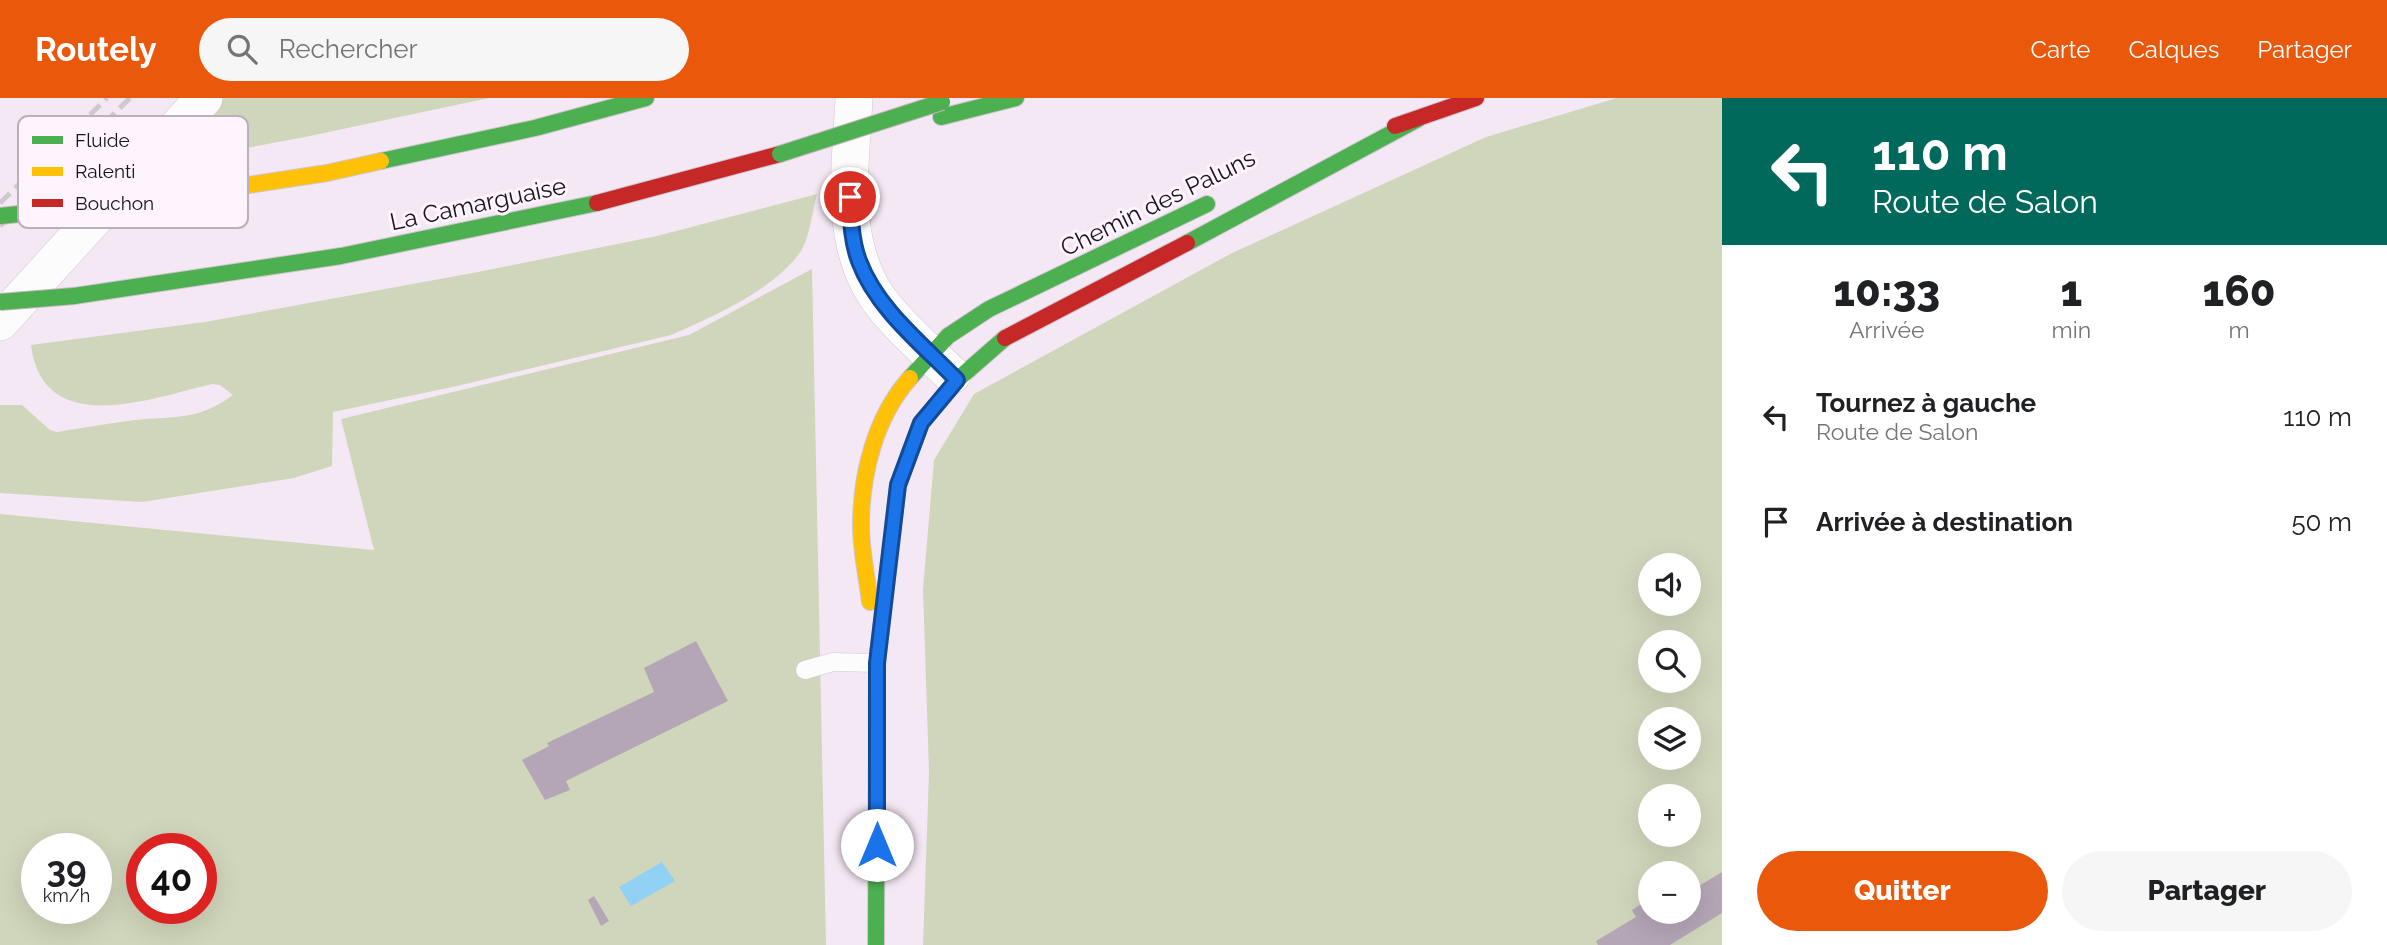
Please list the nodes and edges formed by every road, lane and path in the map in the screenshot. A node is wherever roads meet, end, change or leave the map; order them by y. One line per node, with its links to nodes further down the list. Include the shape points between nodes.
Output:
1 (204, 98): 7 (street)
2 (646, 98): 10 (main road, bridge, via 535,128 327,173)
3 (855, 98): 19 (street, via 850,197 859,260 877,297)
4 (1016, 98): 6 (main road, La Camarguaise)
5 (1476, 98): 8 (main road, Chemin des Paluns)
6 (946, 106): 17 (main road, La Camarguaise, bridge, via 591,204 341,256 74,296)
7 (188, 116)
8 (1418, 119): 9 (main road, Chemin des Paluns); 16 (main road, Chemin des Paluns)
9 (1330, 147)
10 (248, 185)
11 (1220, 198): 15 (main road, Chemin des Paluns)
12 (18, 214): 13 (main road, bridge)
13 (0, 216)
14 (86, 228): 18 (street)
15 (1063, 274): 16 (lane); 19 (main road, Chemin des Paluns, via 989,309)
16 (1078, 300): 20 (main road, Chemin des Paluns, via 1006,337)
17 (0, 302)
18 (0, 322)
19 (931, 353): 20 (street); 21 (main road, Chemin des Paluns, via 900,390 866,466 860,527)
20 (957, 380): 21 (main road, Chemin des Paluns, via 921,423 898,485)
21 (877, 663): 22 (lane, via 833,662); 23 (main road)
22 (805, 670)
23 (876, 945)

